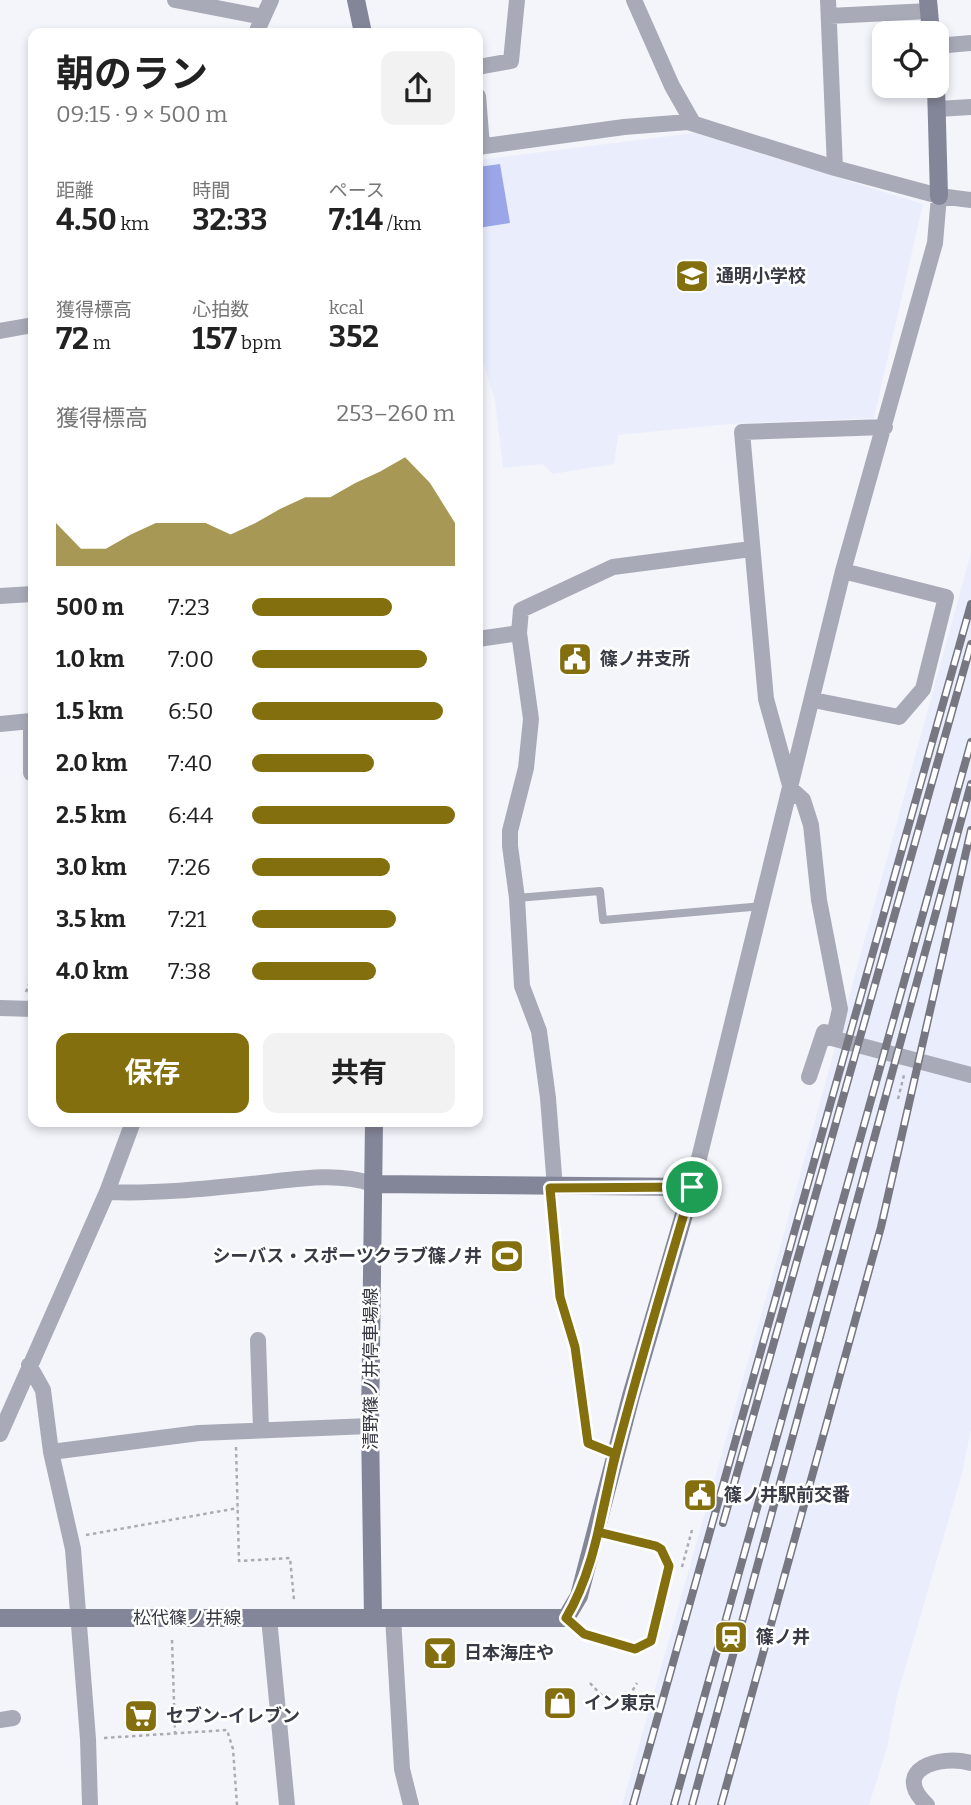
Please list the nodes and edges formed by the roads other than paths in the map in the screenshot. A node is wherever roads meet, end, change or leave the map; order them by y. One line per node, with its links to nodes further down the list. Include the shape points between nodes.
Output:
1 (175, 0): 8 (street)
2 (271, 0): 8 (street)
3 (356, 0): 10 (street)
4 (517, 0): 13 (street, via 510,61)
5 (634, 0): 17 (street)
6 (929, 5): 7 (street)
7 (828, 8): 19 (street)
8 (263, 17): 9 (street)
9 (258, 28)
10 (362, 28)
11 (971, 43): 12 (street)
12 (949, 45)
13 (483, 66)
14 (937, 98): 16 (street)
15 (971, 107): 16 (street)
16 (938, 109): 20 (street)
17 (693, 123): 18 (street); 19 (street)
18 (483, 146)
19 (835, 168): 20 (street)
20 (939, 197): 21 (street); 24 (street, via 935,243)
21 (971, 200)
22 (28, 327): 23 (street)
23 (0, 331)
24 (885, 427): 25 (street, via 742,432); 26 (street)
25 (751, 549): 29 (street, via 613,567 521,610); 34 (street, via 766,699)
26 (843, 571): 31 (street); 31 (street, via 946,597 923,689 899,717)
27 (28, 594): 28 (street)
28 (0, 596)
29 (519, 634): 30 (street); 35 (street, via 531,719 526,768 510,831)
30 (483, 638)
31 (813, 700): 34 (street)
32 (28, 721): 33 (street)
33 (0, 724)
34 (791, 789): 36 (street); 42 (street, via 803,800 811,825 819,900 840,1009 834,1035 824,1032)
35 (517, 898): 36 (lane, via 600,891 603,920); 48 (street, via 522,986 539,1031 548,1098)
36 (763, 906): 47 (street)
37 (0, 1008): 38 (street)
38 (28, 1009)
39 (828, 1037): 41 (street)
40 (906, 1067): 43 (street)
41 (971, 1075)
42 (809, 1077)
43 (971, 1085)
44 (131, 1127): 49 (street)
45 (374, 1127): 46 (street, 清野篠ノ井停車場線)
46 (373, 1184): 48 (street); 49 (street, via 353,1177 317,1178 148,1194); 52 (street, 清野篠ノ井停車場線)
47 (692, 1187): 48 (street); 56 (street, via 615,1454)
48 (552, 1188)
49 (107, 1192): 51 (street)
50 (258, 1340): 53 (street)
51 (29, 1365): 54 (street); 55 (street, via 43,1390)
52 (370, 1426): 53 (street); 57 (street, 清野篠ノ井停車場線)
53 (261, 1430): 55 (street)
54 (0, 1434)
55 (51, 1452): 60 (street, via 71,1538)
56 (598, 1532): 62 (street, via 579,1596); 62 (lane, via 661,1549 669,1566 651,1641 635,1649 584,1634)
57 (373, 1617): 58 (street, 松代篠ノ井線); 61 (street, 松代篠ノ井線)
58 (393, 1617): 62 (street, 松代篠ノ井線); 66 (street, via 402,1769)
59 (0, 1618): 60 (street, 松代篠ノ井線)
60 (78, 1618): 61 (street, 松代篠ノ井線); 64 (street)
61 (269, 1618): 65 (street)
62 (566, 1618)
63 (971, 1763): 67 (street, via 941,1759 923,1766 916,1788)
64 (90, 1805)
65 (287, 1805)
66 (411, 1805)
67 (928, 1805)

